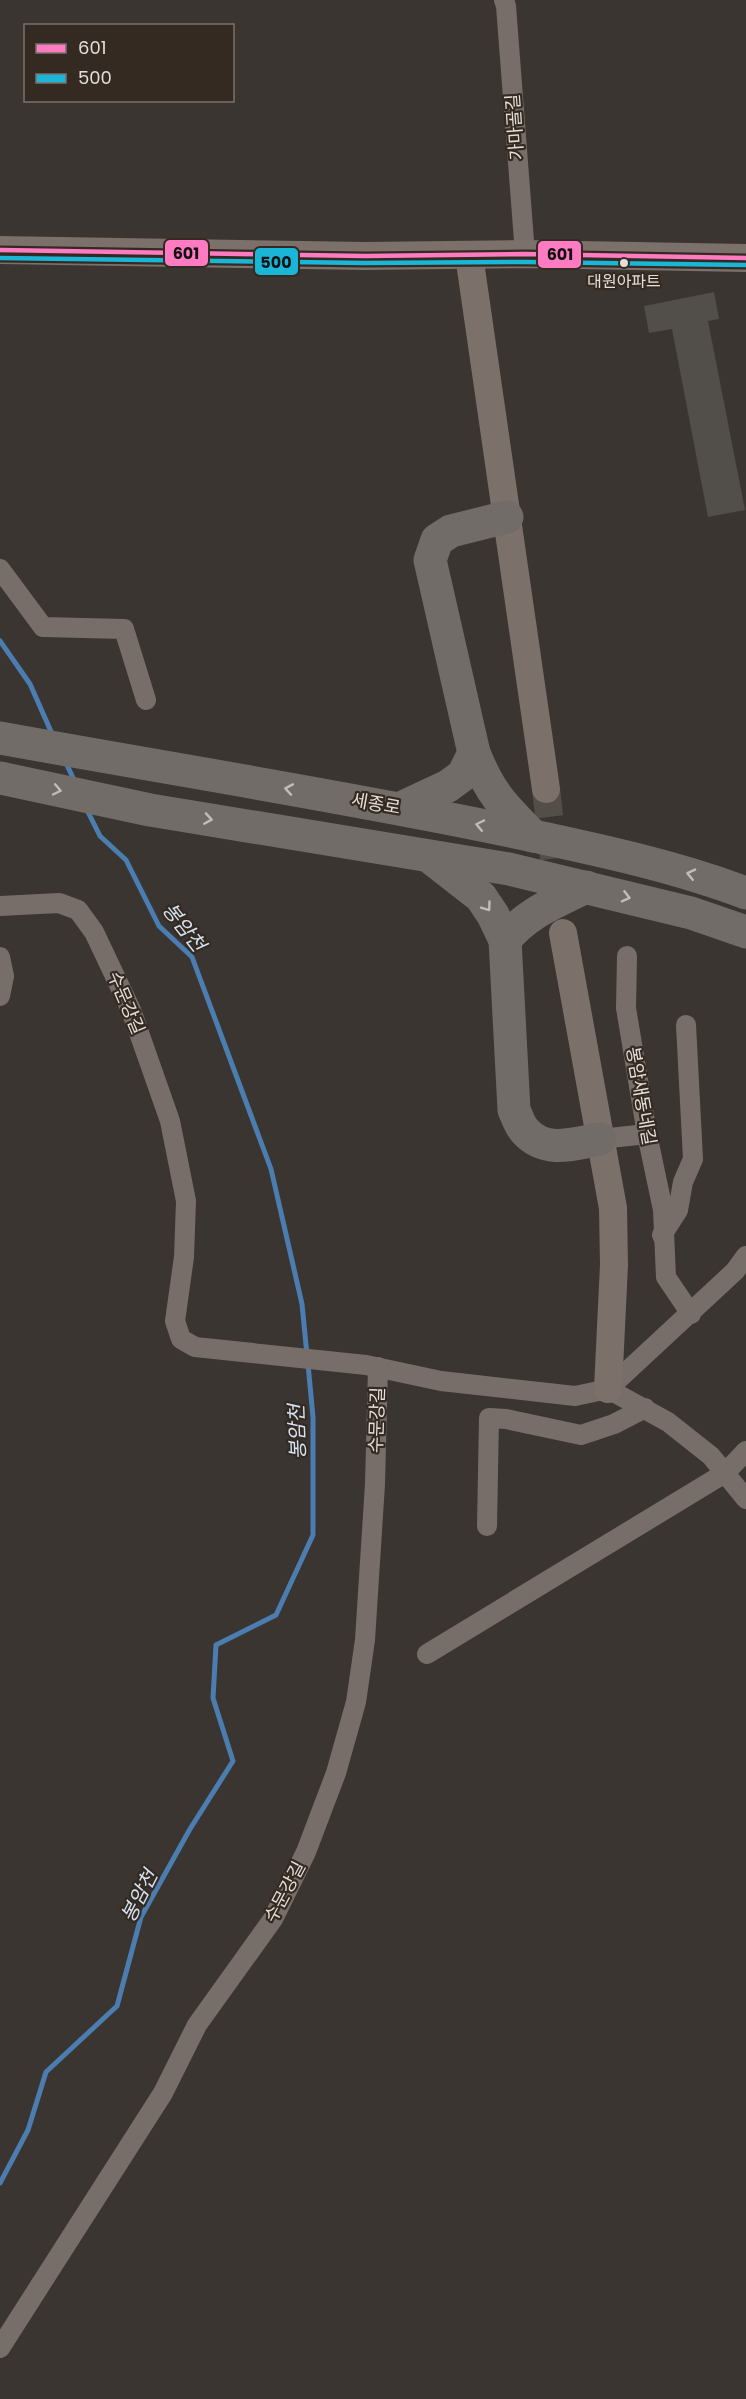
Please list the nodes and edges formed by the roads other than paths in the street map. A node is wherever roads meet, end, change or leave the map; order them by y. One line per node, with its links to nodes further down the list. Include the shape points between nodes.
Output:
1 (504, 0): 3 (street, 가마골길)
2 (0, 250): 4 (street)
3 (525, 254): 4 (street); 5 (street)
4 (469, 255): 6 (street)
5 (746, 258)
6 (507, 517): 10 (highway, via 451,531 437,540 430,560); 12 (street)
7 (0, 569): 8 (street, via 43,627 124,629)
8 (146, 700)
9 (0, 738): 13 (highway, 세종로, one-way to 9)
10 (474, 753): 13 (highway, via 463,775); 14 (highway, via 498,800)
11 (0, 778): 15 (highway, one-way to 15, via 150,810)
12 (546, 789)
13 (401, 808): 14 (highway, 세종로, one-way to 13)
14 (532, 836): 17 (highway, 세종로, one-way to 14, via 703,877)
15 (427, 855): 16 (highway); 21 (highway, one-way to 21, via 481,897)
16 (586, 887): 19 (highway, one-way to 19, via 691,913); 21 (highway, via 532,914)
17 (746, 893)
18 (0, 906): 31 (street, 수문강길, via 59,903 78,910 94,932 131,1010 170,1120 186,1201 184,1257 175,1321 182,1340 195,1347)
19 (746, 932)
20 (562, 933): 27 (street)
21 (504, 940): 27 (highway, via 514,1110 524,1130 540,1143 559,1147)
22 (627, 956): 26 (street, 봉암새동네길, via 626,1008)
23 (0, 957): 24 (street, via 4,976)
24 (0, 996)
25 (687, 1025): 28 (street, via 693,1159 683,1182 678,1210)
26 (647, 1134): 27 (street); 28 (street, 봉암새동네길, via 663,1210)
27 (600, 1139): 32 (street, via 613,1208)
28 (662, 1235): 30 (street, 봉암새동네길, via 666,1277)
29 (742, 1269): 30 (street)
30 (691, 1314): 32 (street)
31 (372, 1366): 32 (street, 수문강길, via 441,1381 575,1396); 39 (street, 수문강길, via 375,1484 365,1640 356,1701 336,1773 306,1852 273,1919 197,2025 163,2093)
32 (608, 1389): 33 (street)
33 (645, 1408): 35 (street, via 711,1456); 37 (street, via 581,1435 489,1418)
34 (746, 1451): 35 (street)
35 (725, 1473): 36 (street); 38 (street)
36 (746, 1499)
37 (488, 1526)
38 (427, 1653)
39 (0, 2348)

